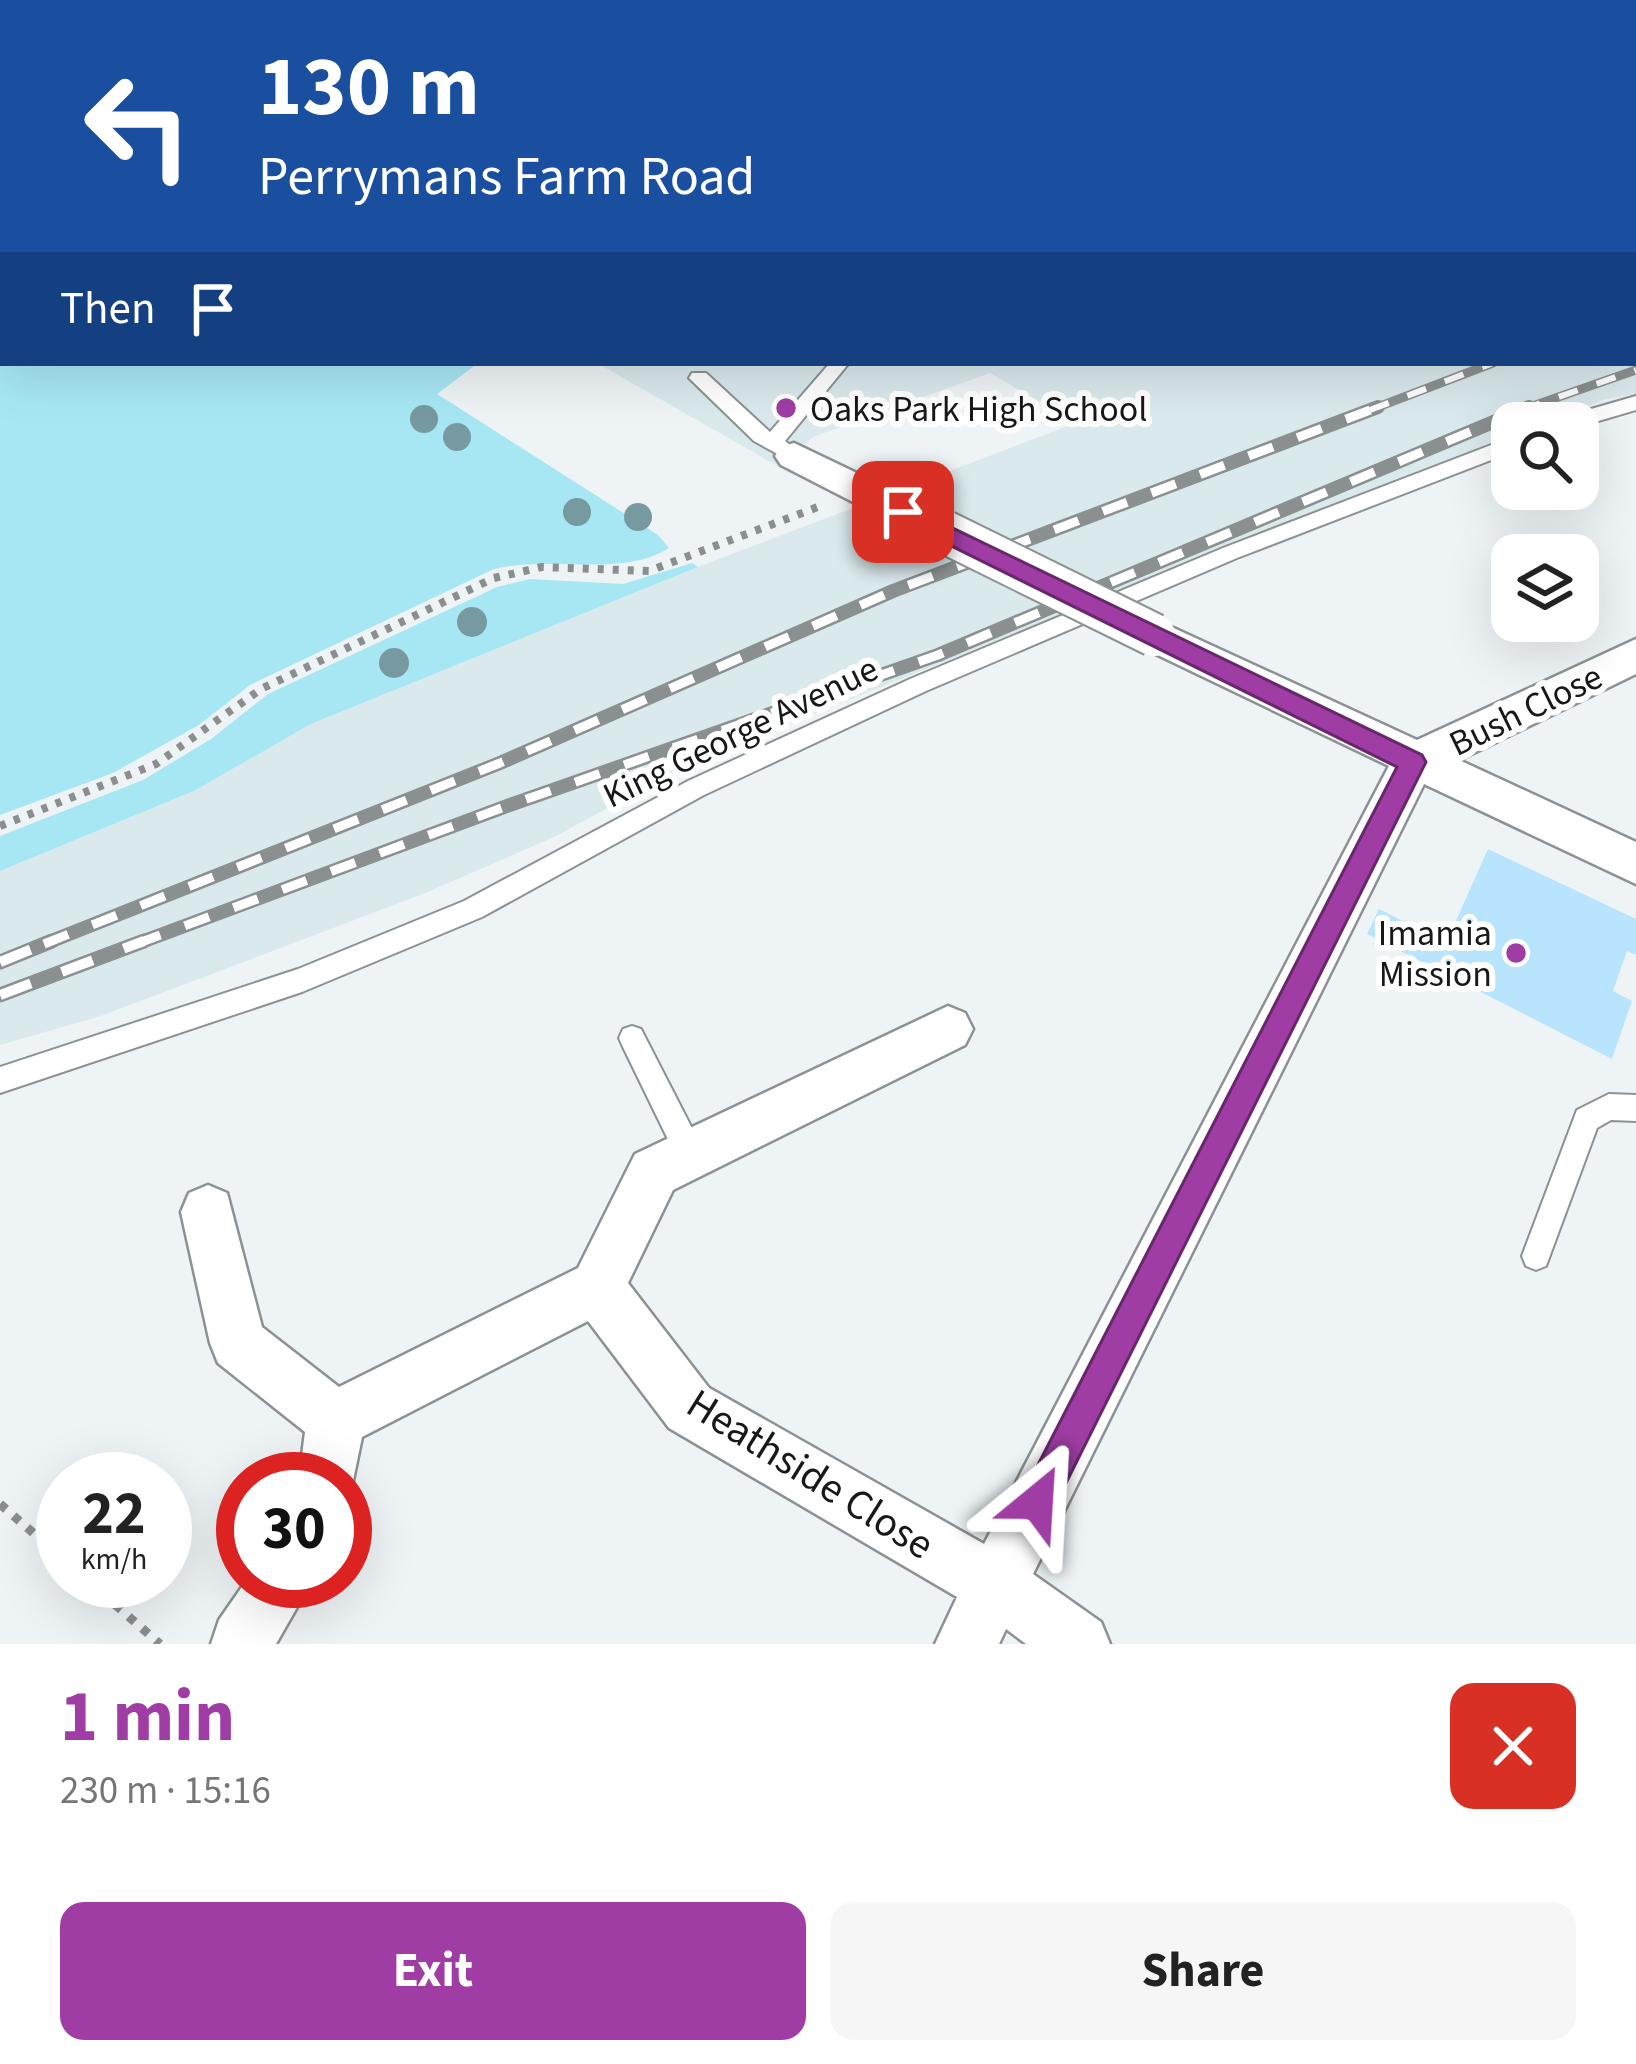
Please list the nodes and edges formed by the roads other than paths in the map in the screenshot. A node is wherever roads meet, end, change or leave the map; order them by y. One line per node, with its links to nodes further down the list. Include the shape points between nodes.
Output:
1 (838, 366): 5 (lane)
2 (699, 378): 5 (lane)
3 (1636, 403): 4 (lane)
4 (1599, 414)
5 (783, 449): 8 (street, bridge)
6 (1491, 452): 12 (lane, King George Avenue, via 918,685 696,788 473,910 302,980)
7 (1636, 655): 8 (street, Bush Close)
8 (1413, 762): 9 (street); 20 (street)
9 (1636, 864)
10 (948, 1029): 14 (street)
11 (632, 1038): 14 (lane)
12 (0, 1080)
13 (1636, 1108): 16 (lane, via 1609,1107 1587,1119)
14 (690, 1154): 17 (street, via 654,1172)
15 (208, 1212): 18 (street, via 238,1343)
16 (1536, 1256)
17 (597, 1288): 18 (street); 20 (street, Heathside Close, via 689,1408)
18 (334, 1420): 19 (street)
19 (331, 1452)
20 (996, 1585): 23 (street); 24 (street, Heathside Close)
21 (264, 1608): 22 (street)
22 (241, 1642)
23 (966, 1644)
24 (1078, 1644)

